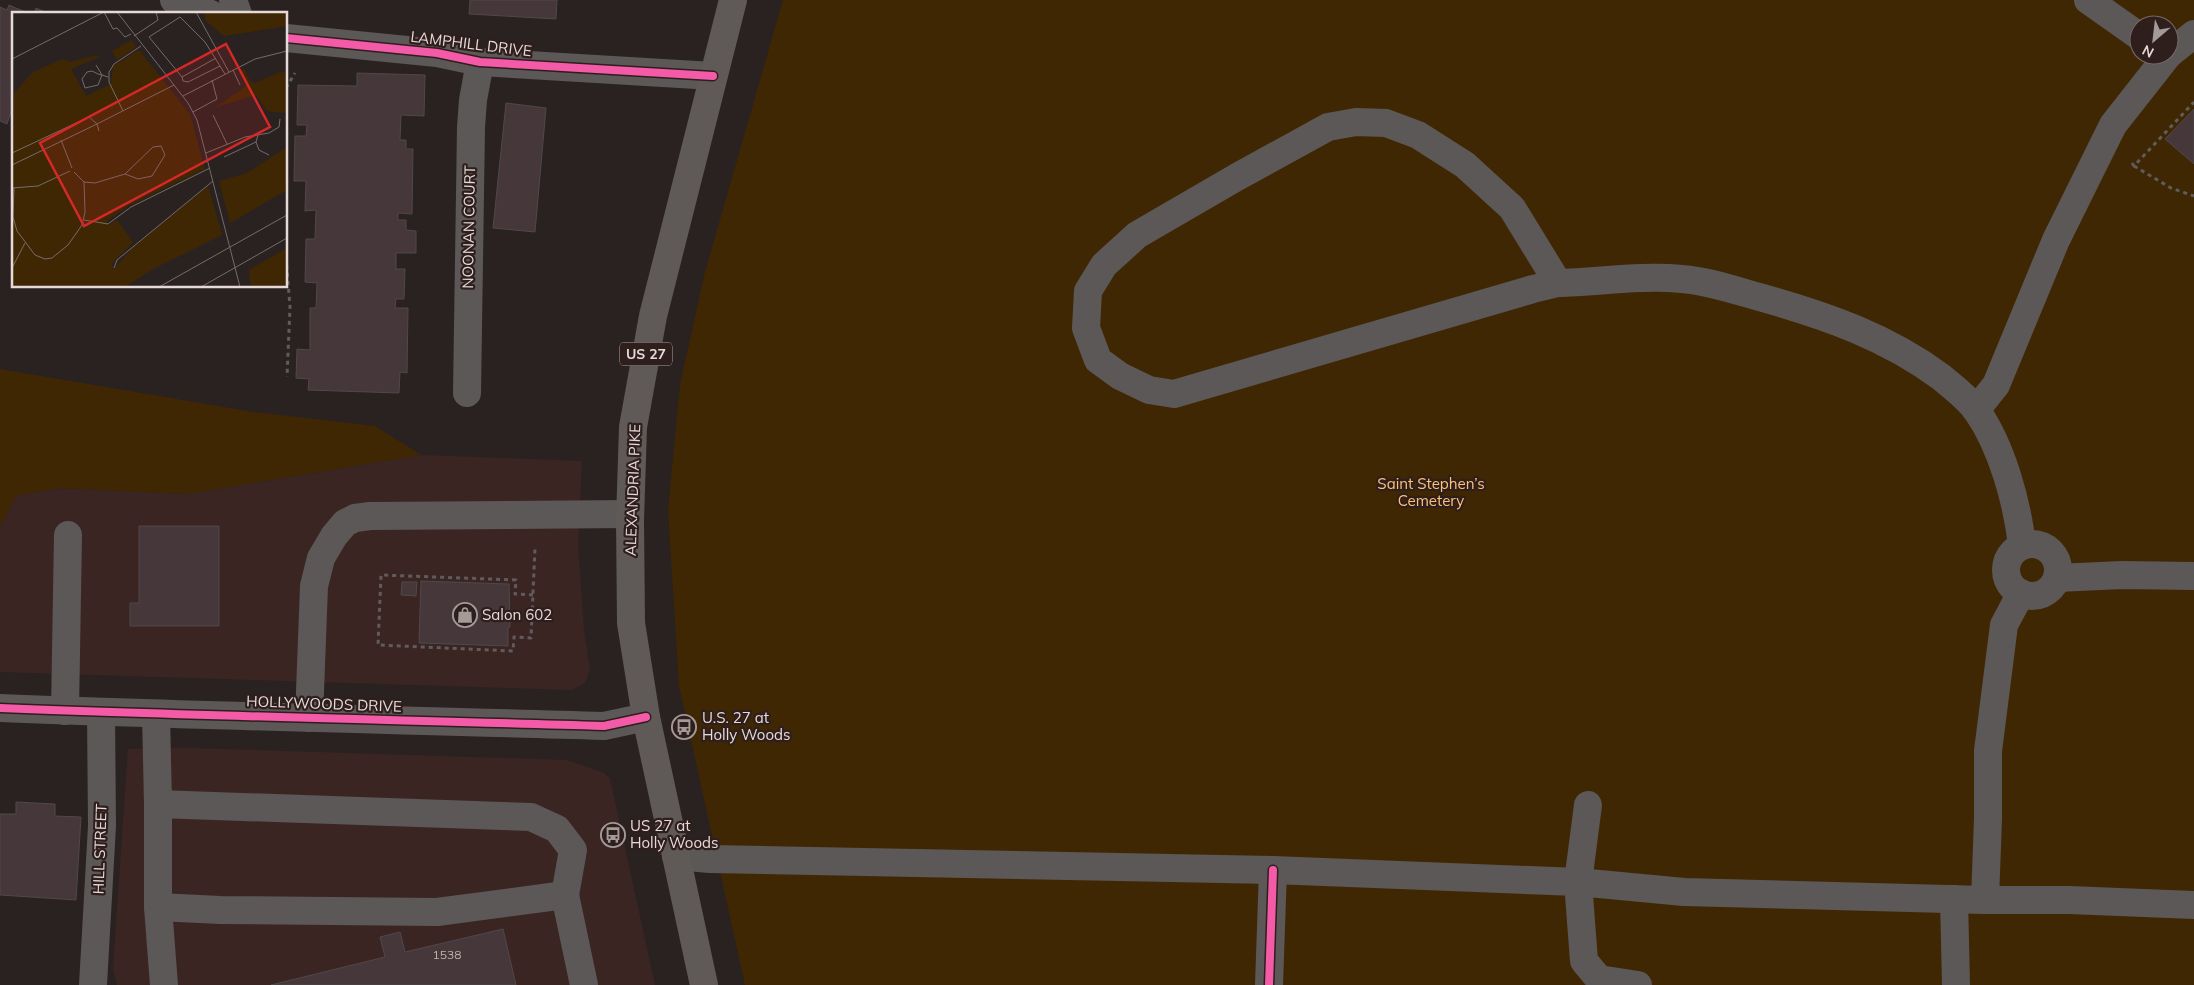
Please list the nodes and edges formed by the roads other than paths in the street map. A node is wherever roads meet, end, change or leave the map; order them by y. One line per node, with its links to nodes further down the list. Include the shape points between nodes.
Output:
1 (174, 0): 5 (street)
2 (233, 0): 6 (street)
3 (733, 0): 13 (main road, ALEXANDRIA PIKE / US 27)
4 (2088, 0): 7 (street)
5 (206, 12)
6 (237, 12)
7 (2129, 29)
8 (2194, 34): 10 (street)
9 (288, 38): 11 (street, LAMPHILL DRIVE, via 437,53)
10 (2179, 46)
11 (480, 62): 13 (street, LAMPHILL DRIVE); 15 (street, NOONAN COURT, via 470,127)
12 (2159, 65): 16 (street, via 2105,140 2056,240 1996,385)
13 (713, 76): 17 (main road, ALEXANDRIA PIKE / US 27, via 653,316 633,427)
14 (1558, 283): 14 (street, via 1512,208 1464,165 1418,135 1386,123 1356,122 1328,127 1137,235 1104,265 1088,291 1086,328 1098,360 1120,376 1149,390 1174,394); 16 (street, via 1651,277 1684,279 1728,288 1823,316 1880,338 1919,361 1952,386)
15 (467, 393)
16 (1976, 410): 19 (street, via 2014,491)
17 (630, 514): 27 (main road, ALEXANDRIA PIKE / US 27, via 631,623); 28 (street, via 370,516 345,523 321,558 314,586)
18 (68, 535): 24 (street)
19 (2022, 545): 21 (street, via 2037,544 2050,551 2058,564); 22 (street, via 2010,555 2006,569 2009,583)
20 (2194, 576): 21 (street)
21 (2057, 578): 22 (street, via 2049,590 2035,596)
22 (2021, 594): 36 (street, via 2004,625 1990,741)
23 (0, 708): 24 (street, HOLLYWOODS DRIVE)
24 (65, 711): 25 (street, HOLLYWOODS DRIVE)
25 (101, 712): 26 (street, HOLLYWOODS DRIVE); 39 (street, HILL STREET, via 102,826)
26 (156, 714): 28 (street, HOLLYWOODS DRIVE); 29 (street)
27 (646, 717): 28 (street, HOLLYWOODS DRIVE, via 604,726); 31 (main road, ALEXANDRIA PIKE / US 27)
28 (309, 718)
29 (158, 804): 34 (street, via 531,817 557,829 573,850); 38 (street)
30 (1588, 805): 33 (street)
31 (676, 856): 32 (street, via 710,860); 42 (main road, ALEXANDRIA PIKE / US 27)
32 (1273, 870): 33 (street); 43 (street)
33 (1578, 882): 35 (street, via 1684,892); 44 (street, via 1584,961 1599,979)
34 (565, 896): 38 (street, via 437,912); 41 (street)
35 (1954, 899): 36 (street); 45 (street)
36 (1985, 900): 37 (street)
37 (2194, 905)
38 (158, 907): 40 (street)
39 (93, 985)
40 (164, 985)
41 (584, 985)
42 (704, 985)
43 (1269, 985)
44 (1638, 985)
45 (1956, 985)

